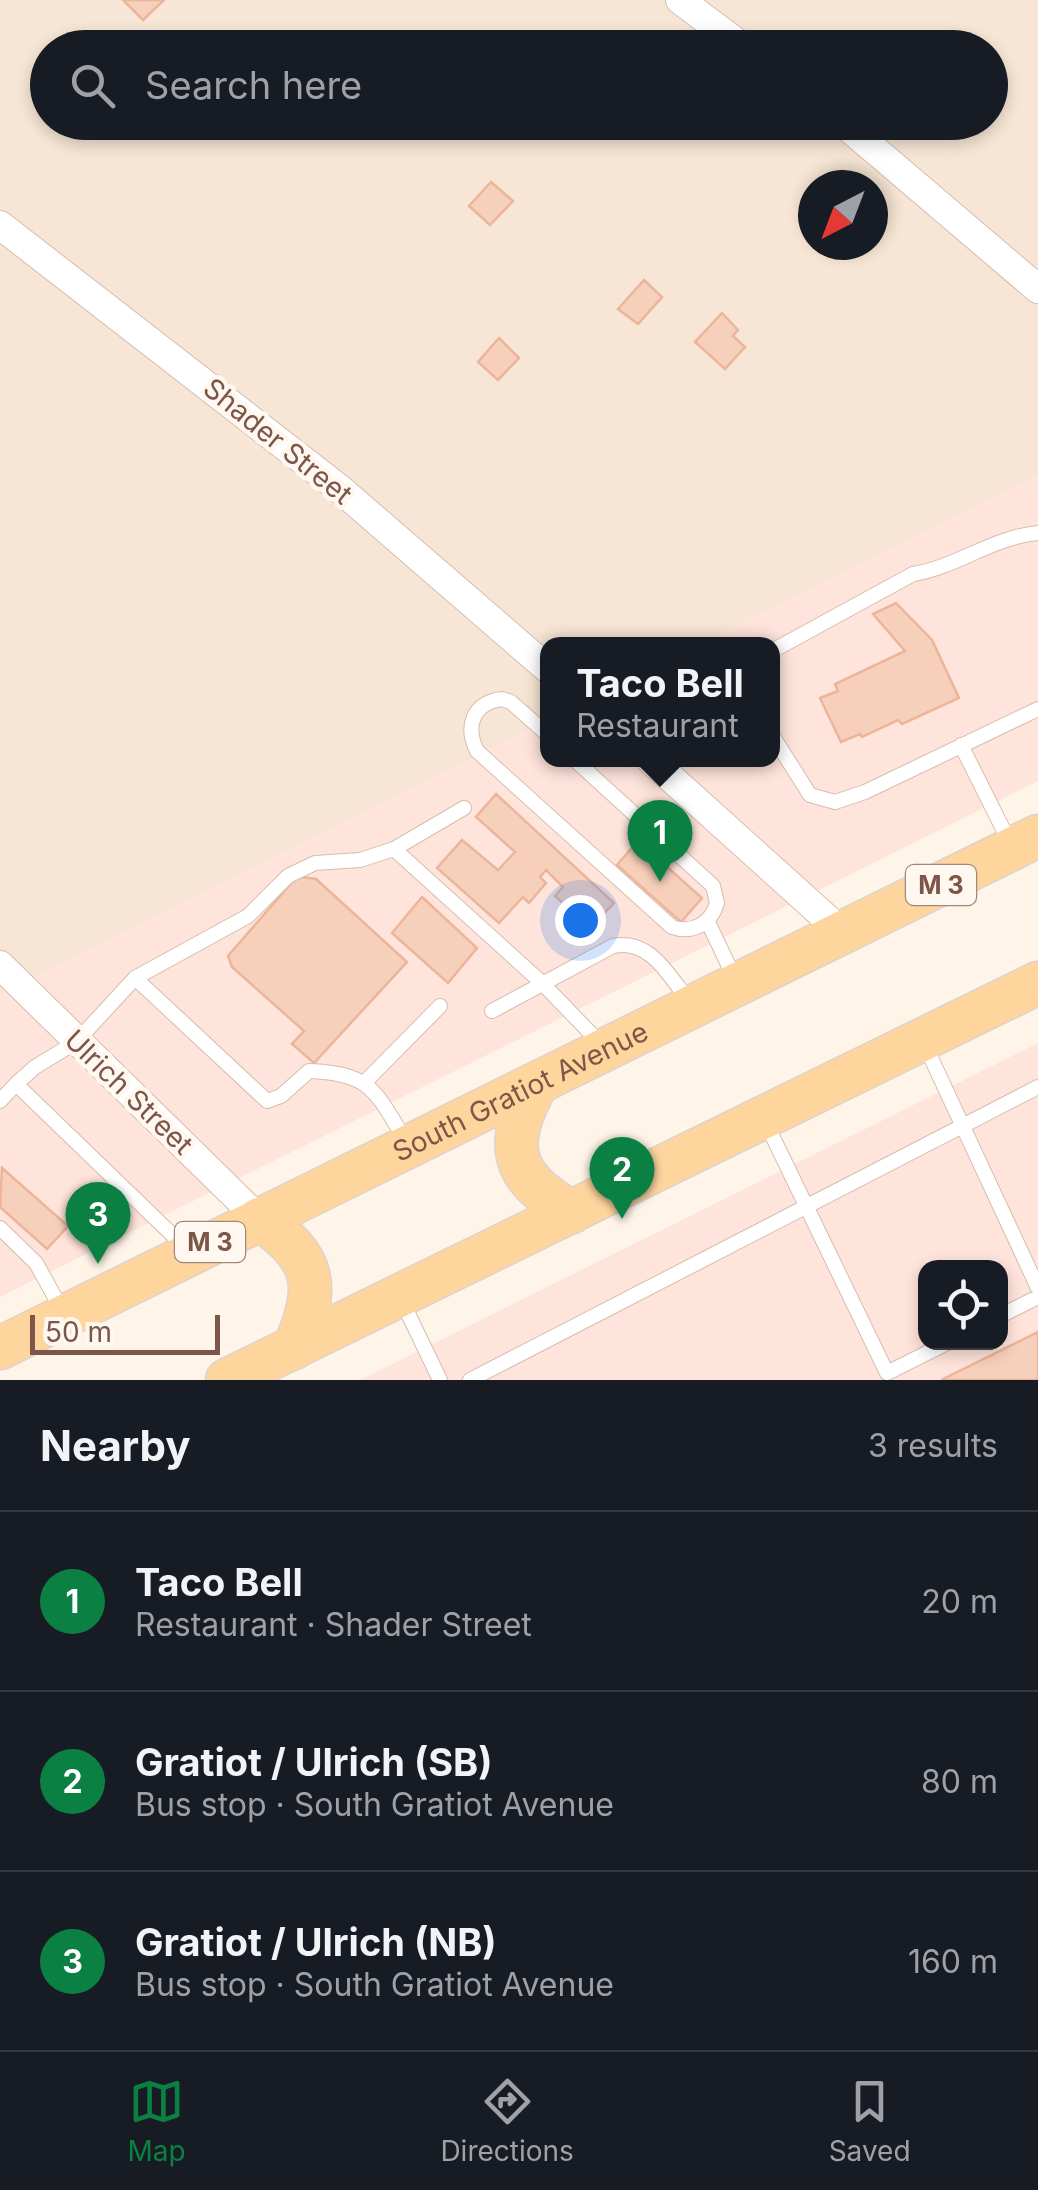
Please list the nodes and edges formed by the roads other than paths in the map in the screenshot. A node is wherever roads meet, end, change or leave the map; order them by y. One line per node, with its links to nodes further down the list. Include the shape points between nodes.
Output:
1 (680, 0): 2 (street)
2 (720, 30)
3 (863, 140): 5 (street)
4 (0, 225): 8 (street, Shader Street, via 340,489)
5 (1038, 289)
6 (1038, 533): 7 (lane, via 913,574)
7 (780, 647)
8 (540, 662)
9 (1038, 709): 11 (lane)
10 (540, 728): 18 (lane, via 502,699 482,707 470,728 477,751 672,927 694,930)
11 (961, 745): 12 (lane, via 835,802 810,795); 16 (lane)
12 (780, 748)
13 (588, 767): 18 (lane, via 713,886 717,903)
14 (659, 767): 19 (street)
15 (464, 808): 17 (lane)
16 (1025, 842): 19 (main road, South Gratiot Avenue / M 3)
17 (394, 849): 21 (lane, via 315,863 288,876 248,916); 22 (lane)
18 (707, 920): 24 (lane)
19 (844, 934): 24 (main road, South Gratiot Avenue / M 3)
20 (0, 965): 29 (street, Ulrich Street)
21 (135, 978): 29 (lane); 31 (lane, via 267,1101 309,1072 339,1072)
22 (542, 983): 26 (lane, via 626,943 649,953); 27 (lane); 30 (lane)
23 (1038, 983): 28 (main road)
24 (738, 986): 26 (main road, South Gratiot Avenue / M 3)
25 (440, 1006): 31 (lane)
26 (694, 1007): 30 (main road, South Gratiot Avenue / M 3)
27 (492, 1011)
28 (922, 1039): 36 (main road); 37 (lane)
29 (76, 1042): 32 (lane); 41 (street, Ulrich Street)
30 (606, 1050): 33 (main road, South Gratiot Avenue / M 3)
31 (365, 1082): 38 (lane)
32 (16, 1084): 35 (lane); 43 (lane)
33 (537, 1084): 38 (main road, South Gratiot Avenue / M 3); 40 (main road, via 520,1114 516,1153 536,1188)
34 (1038, 1086): 37 (lane)
35 (0, 1101)
36 (763, 1118): 39 (lane); 40 (main road)
37 (961, 1124): 39 (lane); 44 (lane)
38 (410, 1147): 41 (main road, South Gratiot Avenue / M 3)
39 (807, 1204): 52 (lane); 55 (lane)
40 (572, 1212): 45 (main road)
41 (260, 1219): 43 (main road, South Gratiot Avenue / M 3); 51 (main road, via 294,1245 310,1278 306,1319)
42 (0, 1228): 48 (lane, via 36,1263)
43 (190, 1252): 48 (main road, South Gratiot Avenue / M 3)
44 (1038, 1288)
45 (400, 1296): 51 (main road); 54 (lane)
46 (1038, 1297): 47 (lane)
47 (1008, 1312)
48 (64, 1314): 49 (main road, South Gratiot Avenue / M 3)
49 (3, 1341)
50 (933, 1350): 52 (lane)
51 (281, 1358): 53 (main road)
52 (880, 1377)
53 (226, 1380)
54 (440, 1380)
55 (470, 1380)

